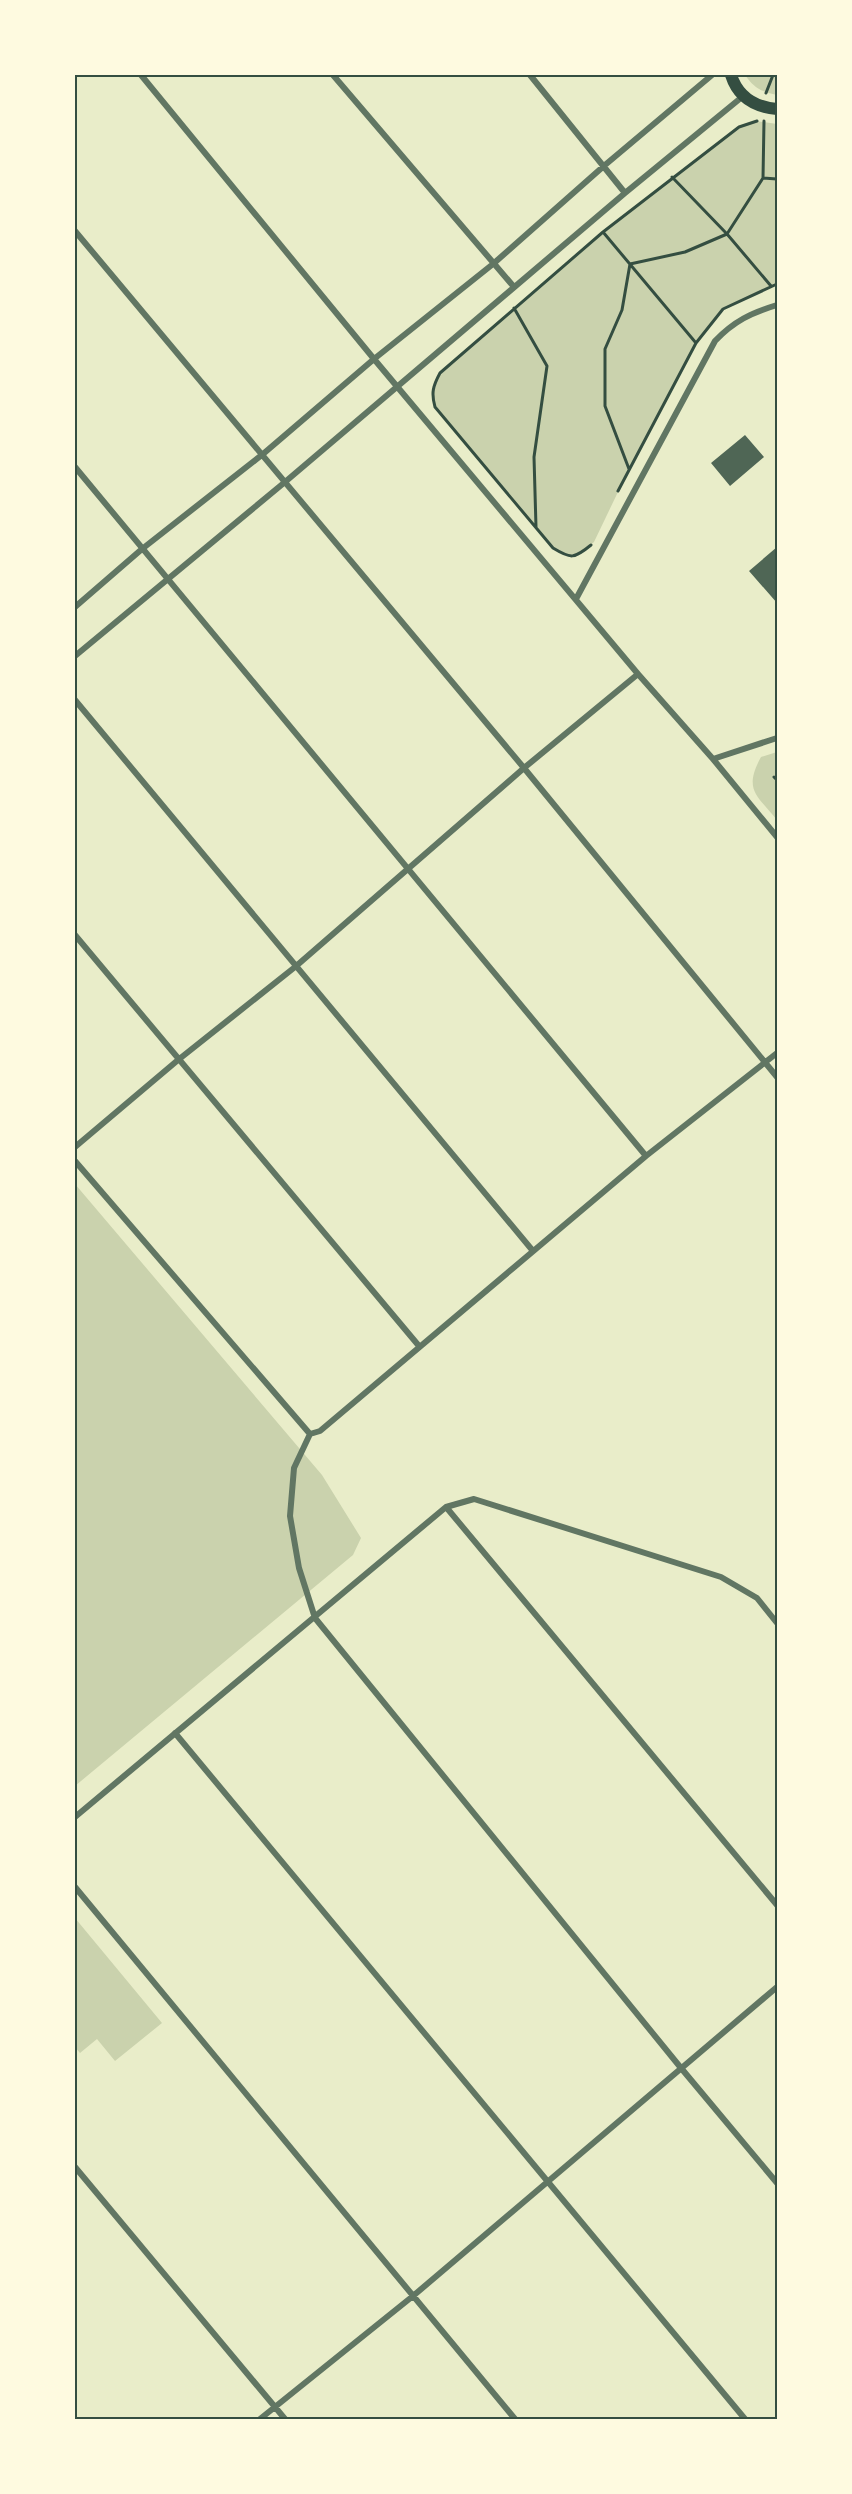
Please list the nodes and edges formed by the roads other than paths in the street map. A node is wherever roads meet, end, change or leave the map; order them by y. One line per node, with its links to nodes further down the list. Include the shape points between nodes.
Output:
1 (141, 75): 14 (street)
2 (333, 75): 11 (street)
3 (530, 75): 8 (street)
4 (712, 75): 8 (street)
5 (731, 75): 6 (main road)
6 (742, 97): 7 (main road); 9 (street)
7 (777, 109)
8 (604, 165): 9 (street); 11 (street)
9 (625, 193): 12 (street)
10 (75, 231): 16 (street)
11 (493, 264): 12 (street); 14 (street)
12 (514, 287): 15 (street)
13 (777, 305): 21 (street, via 731,324 715,341)
14 (374, 359): 15 (street); 16 (street)
15 (398, 385): 18 (street); 21 (street)
16 (263, 454): 18 (street); 19 (street)
17 (75, 467): 19 (street)
18 (285, 482): 20 (street); 28 (street)
19 (142, 549): 20 (street); 22 (street)
20 (168, 578): 23 (street); 30 (street)
21 (576, 599): 24 (street)
22 (75, 607)
23 (75, 656)
24 (638, 674): 27 (street); 28 (street)
25 (75, 700): 32 (street)
26 (777, 738): 27 (street)
27 (713, 759): 29 (street)
28 (524, 768): 30 (street); 35 (street)
29 (777, 837)
30 (409, 867): 32 (street); 38 (street)
31 (75, 935): 34 (street)
32 (295, 967): 34 (street); 40 (street)
33 (777, 1053): 35 (street)
34 (178, 1060): 37 (street); 41 (street)
35 (765, 1062): 36 (street); 38 (street)
36 (777, 1077)
37 (75, 1147)
38 (646, 1156): 40 (street)
39 (75, 1161): 42 (street)
40 (533, 1251): 41 (street)
41 (419, 1346): 42 (street, via 320,1431)
42 (310, 1434): 44 (street, via 294,1468 290,1516 299,1568)
43 (446, 1507): 44 (street); 45 (street, via 474,1499 721,1577 757,1598); 49 (street)
44 (315, 1618): 46 (street); 51 (street)
45 (777, 1623)
46 (175, 1733): 47 (street); 53 (street)
47 (75, 1817)
48 (75, 1887): 55 (street)
49 (777, 1905)
50 (777, 1987): 51 (street)
51 (681, 2068): 53 (street); 54 (street)
52 (75, 2166): 56 (street)
53 (548, 2183): 55 (street); 60 (street)
54 (777, 2183)
55 (413, 2296): 56 (street); 59 (street)
56 (275, 2407): 57 (street); 58 (street)
57 (260, 2419)
58 (285, 2419)
59 (515, 2419)
60 (745, 2419)

